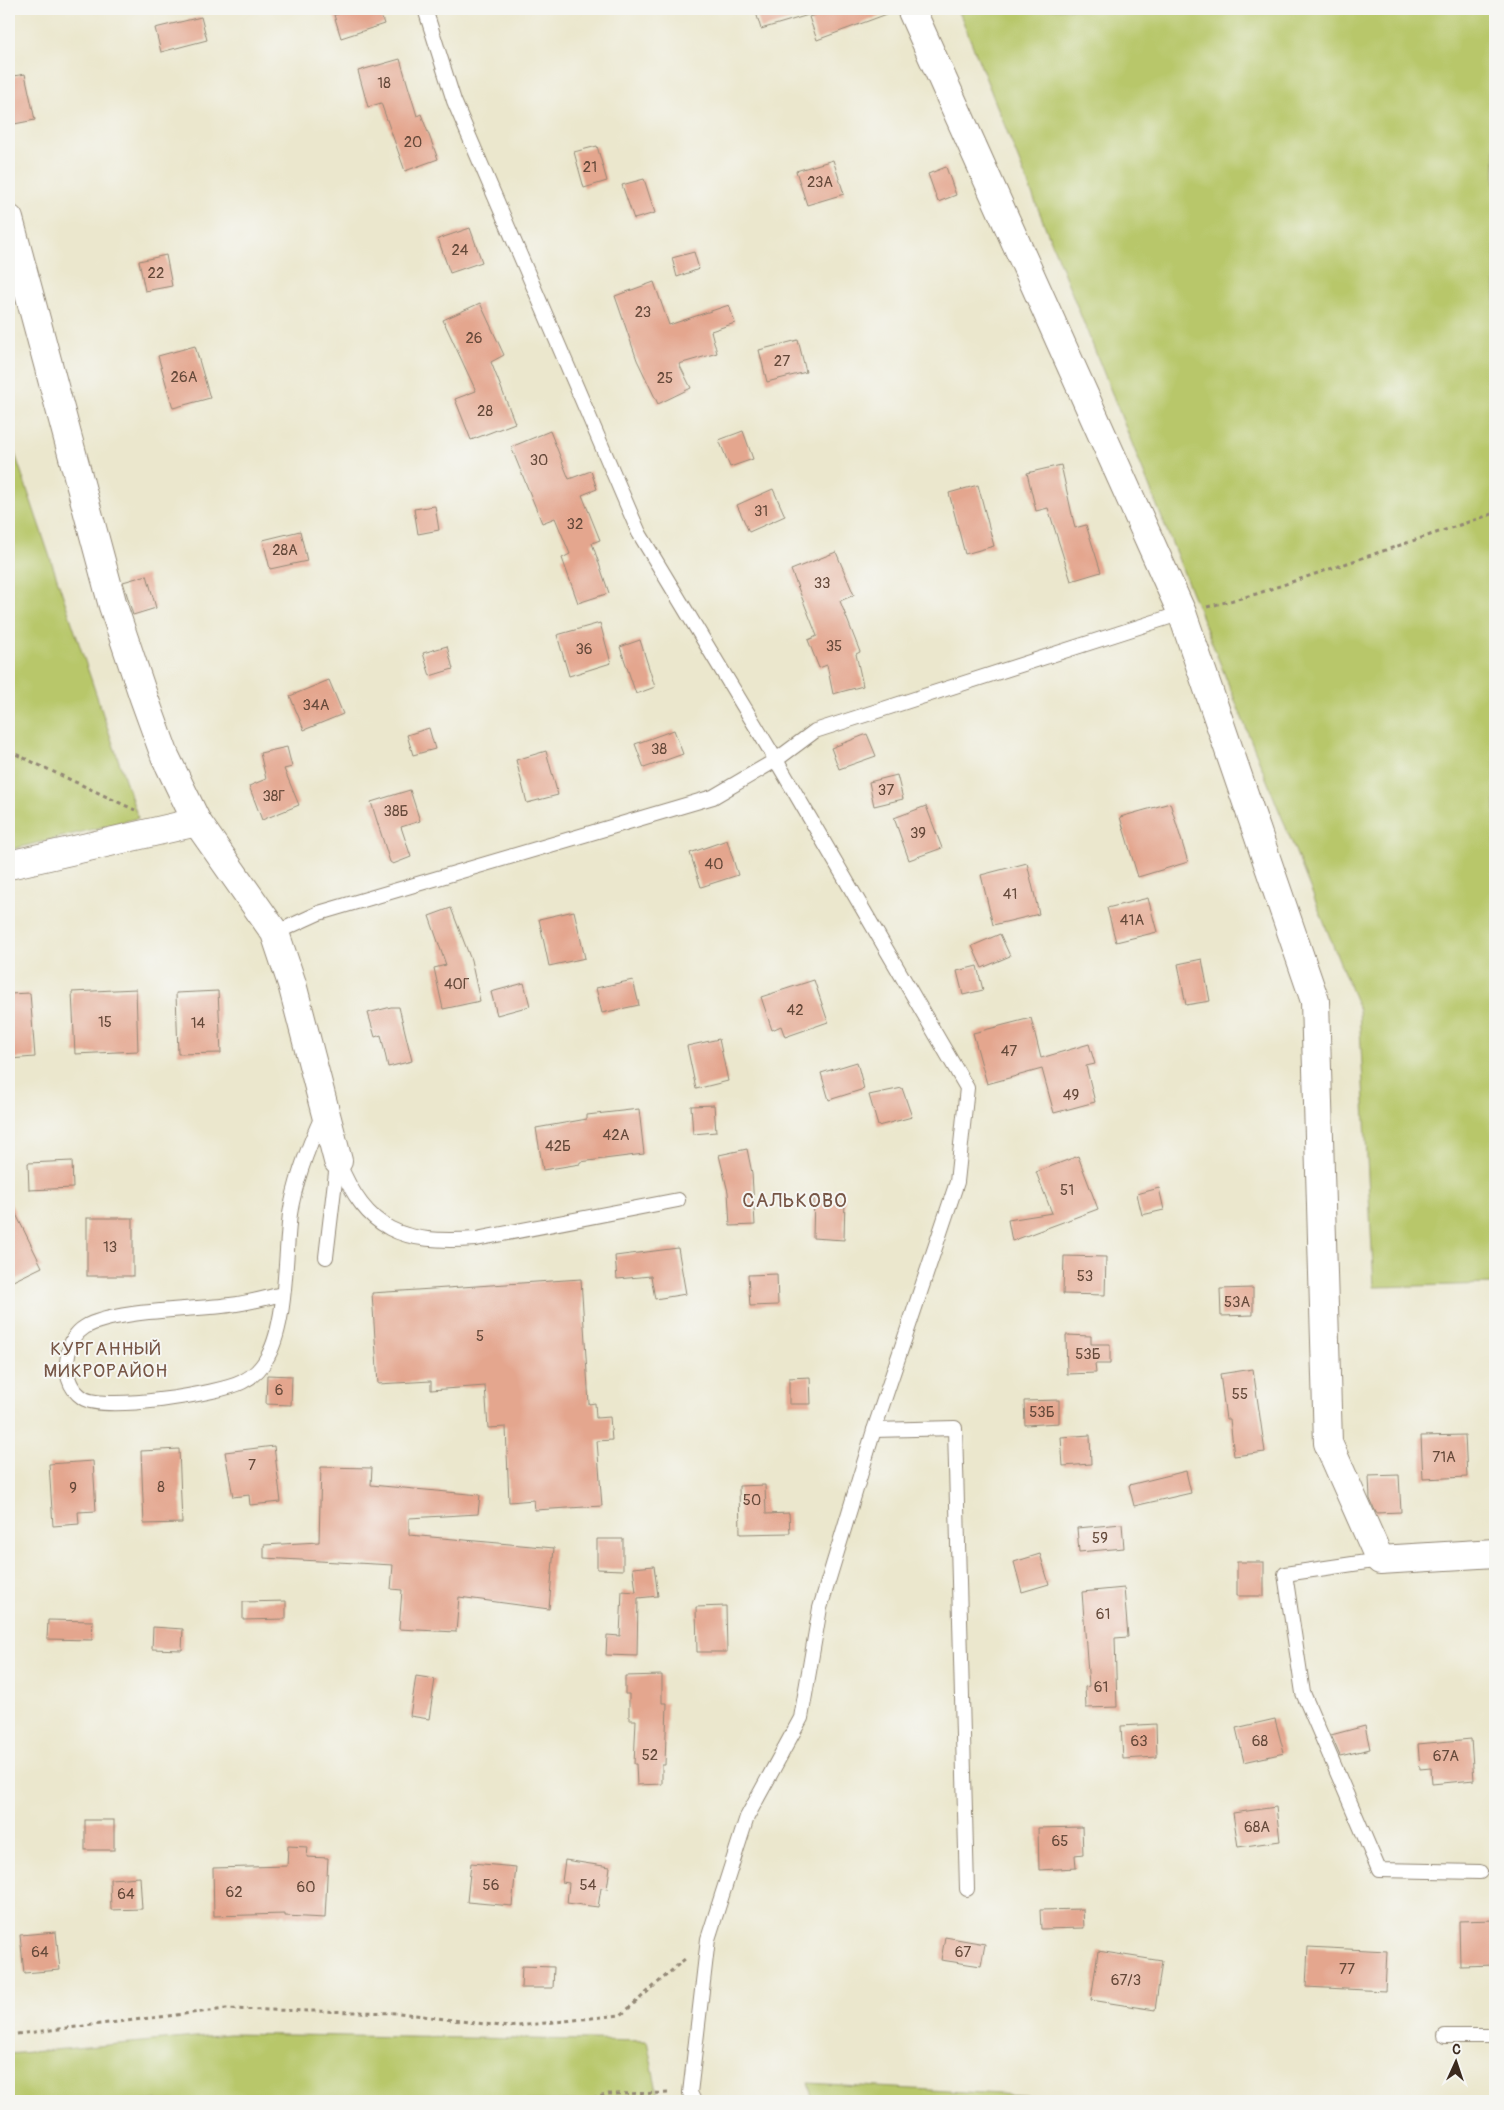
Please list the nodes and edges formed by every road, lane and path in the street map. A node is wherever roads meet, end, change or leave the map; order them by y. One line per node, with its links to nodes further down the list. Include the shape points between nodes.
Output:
1 (426, 9): 7 (lane, via 454,101 639,533)
2 (911, 9): 5 (street)
3 (9, 219): 9 (street, via 113,606 165,756)
4 (1495, 513): 5 (path, via 1256,594)
5 (1182, 613): 7 (lane, via 816,731); 19 (street, via 1316,1001 1328,1443)
6 (9, 750): 8 (path)
7 (776, 760): 11 (lane, via 713,796 318,913); 17 (lane, via 967,1088 957,1182)
8 (137, 811)
9 (197, 822): 10 (street); 11 (street)
10 (9, 865)
11 (275, 933): 12 (street)
12 (326, 1108): 13 (street); 16 (lane, via 290,1212)
13 (338, 1160): 14 (lane, via 348,1186 377,1221 397,1233 445,1241); 15 (lane)
14 (678, 1200)
15 (326, 1257)
16 (282, 1294): 16 (lane, via 231,1305 117,1316 84,1327 68,1349 70,1384 84,1399 108,1403 225,1390 257,1373 269,1355)
17 (874, 1430): 21 (lane, via 955,1428); 22 (lane, via 820,1608 800,1718 747,1817)
18 (1495, 1553): 19 (street)
19 (1380, 1560): 20 (lane, via 1285,1574 1303,1693 1379,1870)
20 (1480, 1872)
21 (968, 1888)
22 (708, 1939): 23 (path, via 621,2015 508,2027 399,2013 226,2009); 26 (lane)
23 (9, 2035)
24 (1445, 2036): 25 (lane)
25 (1495, 2036)
26 (692, 2097): 27 (path, via 609,2094)
27 (585, 2101)

